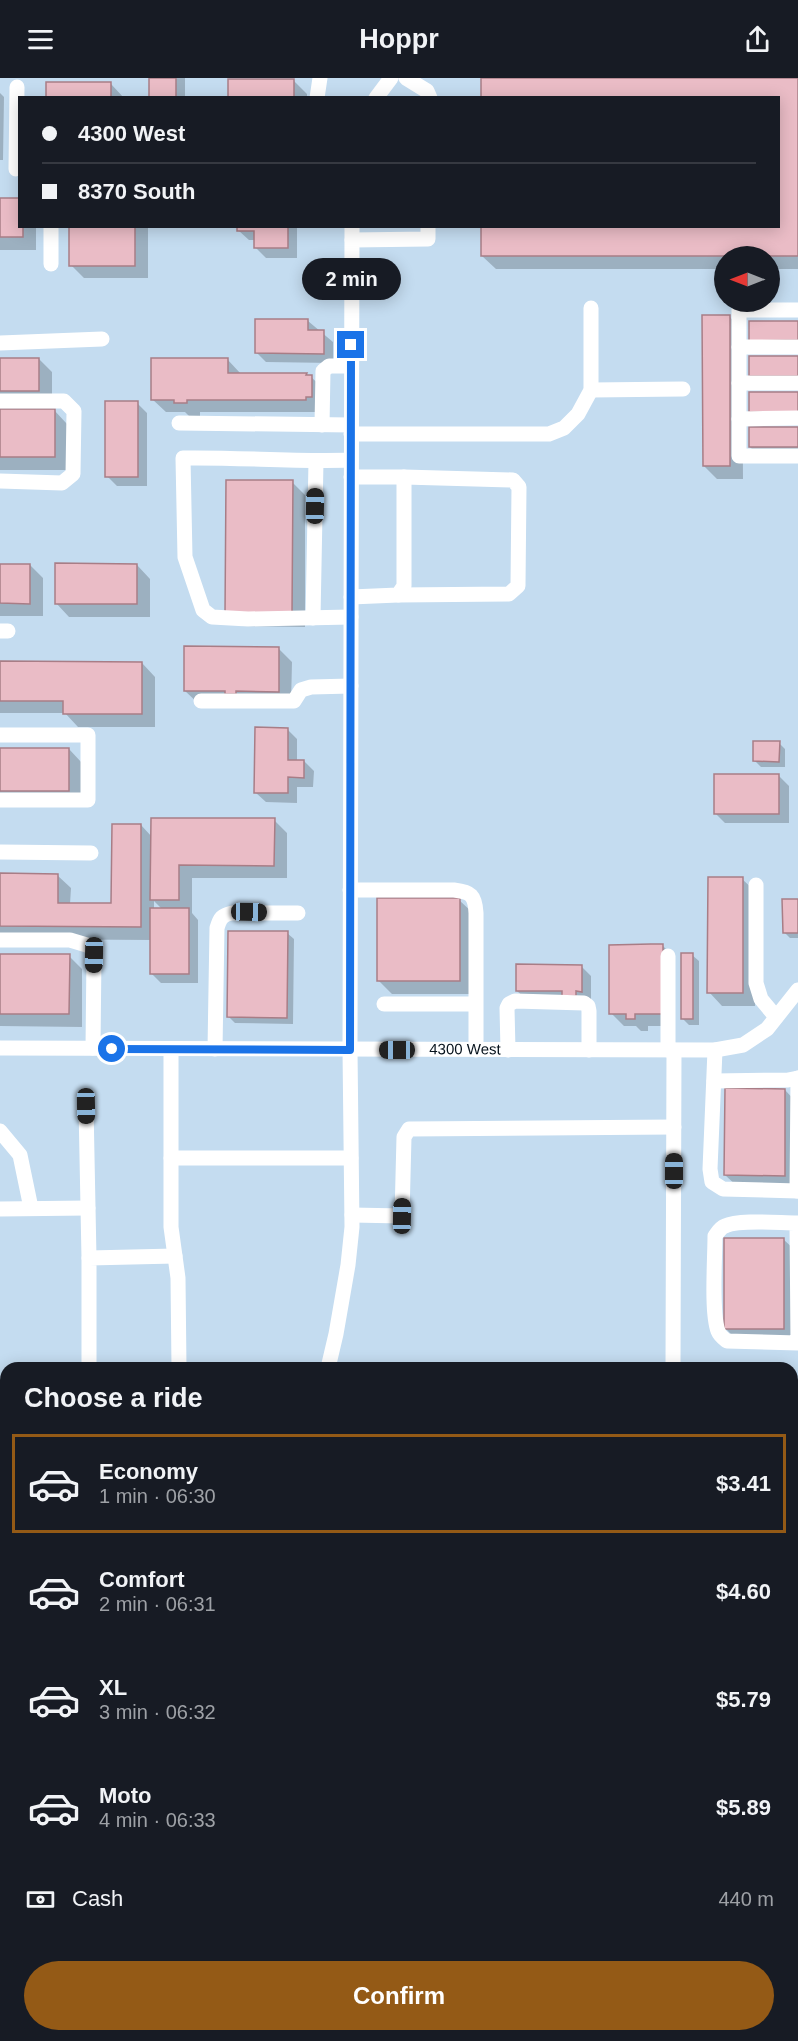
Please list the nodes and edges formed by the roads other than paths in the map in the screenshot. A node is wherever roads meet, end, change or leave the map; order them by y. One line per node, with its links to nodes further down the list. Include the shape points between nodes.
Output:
1 (320, 78): 5 (street)
2 (391, 78): 6 (street)
3 (406, 78): 7 (street)
4 (17, 87): 9 (street)
5 (317, 96)
6 (378, 96)
7 (429, 96)
8 (0, 169): 9 (street)
9 (18, 169)
10 (51, 228): 13 (street)
11 (428, 228): 12 (street, via 428,239)
12 (352, 233): 20 (street)
13 (51, 264)
14 (591, 308): 24 (street)
15 (798, 310): 18 (street, via 739,310)
16 (102, 339): 17 (street)
17 (0, 343)
18 (739, 347): 19 (street); 21 (street)
19 (798, 347)
20 (351, 366): 29 (street, via 329,366 323,371); 30 (street)
21 (739, 383): 22 (street); 27 (street)
22 (798, 383)
23 (683, 389): 24 (street)
24 (591, 390): 30 (street, via 578,414 564,428 549,434)
25 (0, 401): 36 (street, via 64,401 74,411 73,474 62,483)
26 (798, 418): 27 (street)
27 (739, 419): 31 (street, via 739,456)
28 (179, 423): 29 (street)
29 (322, 425): 30 (street)
30 (351, 430): 32 (street)
31 (798, 456)
32 (351, 460): 33 (street); 34 (street)
33 (316, 461): 39 (street); 39 (street, via 183,458 185,557 203,610 212,617)
34 (351, 477): 35 (street); 38 (street)
35 (404, 477): 37 (street, via 404,586); 37 (street, via 513,480 519,487 518,586 509,594)
36 (0, 481)
37 (398, 595): 38 (street)
38 (351, 597): 40 (street)
39 (313, 618): 40 (street)
40 (351, 618): 41 (street)
41 (351, 686): 42 (street, via 311,687 301,690 294,701); 48 (street)
42 (201, 701)
43 (0, 735): 44 (street, via 88,735 88,800)
44 (0, 800)
45 (0, 852): 46 (street)
46 (91, 853)
47 (756, 885): 55 (street, via 756,983 761,999)
48 (350, 890): 54 (street, via 454,890 472,896 476,901); 60 (street)
49 (298, 912): 59 (street, via 232,913 223,915 219,921)
50 (0, 940): 57 (street, via 70,940 90,946 94,955)
51 (668, 956): 64 (street)
52 (798, 990): 55 (street, 4300 West)
53 (384, 1004): 54 (street)
54 (476, 1004): 61 (street)
55 (776, 1017): 65 (street, 4300 West, via 767,1029 743,1045)
56 (0, 1048): 57 (street, 4300 West)
57 (93, 1048): 58 (street, 4300 West)
58 (171, 1049): 59 (street, 4300 West); 71 (street)
59 (215, 1049): 60 (street, 4300 West)
60 (350, 1050): 61 (street, 4300 West); 72 (street)
61 (476, 1050): 62 (street, 4300 West)
62 (508, 1050): 63 (street, 4300 West); 63 (street, via 507,1008 515,1000 584,1003 589,1011)
63 (589, 1050): 64 (street, 4300 West)
64 (671, 1050): 65 (street, 4300 West); 69 (street)
65 (715, 1050): 67 (street)
66 (798, 1078): 67 (street); 73 (street)
67 (714, 1080): 73 (street, via 712,1182 723,1189)
68 (86, 1106): 75 (street)
69 (674, 1127): 77 (street, via 409,1129 404,1137 402,1216); 84 (street)
70 (0, 1131): 74 (street, via 20,1155)
71 (171, 1158): 72 (street); 79 (street)
72 (351, 1158): 77 (street)
73 (797, 1191)
74 (31, 1208): 75 (street); 76 (street)
75 (88, 1208): 80 (street)
76 (0, 1209)
77 (352, 1215): 83 (street, via 348,1265)
78 (797, 1223): 78 (street, via 736,1223 719,1229 715,1236 715,1319 721,1338 798,1343)
79 (175, 1256): 80 (street); 82 (street)
80 (89, 1258): 81 (street)
81 (89, 1362)
82 (179, 1362)
83 (329, 1362)
84 (673, 1362)

